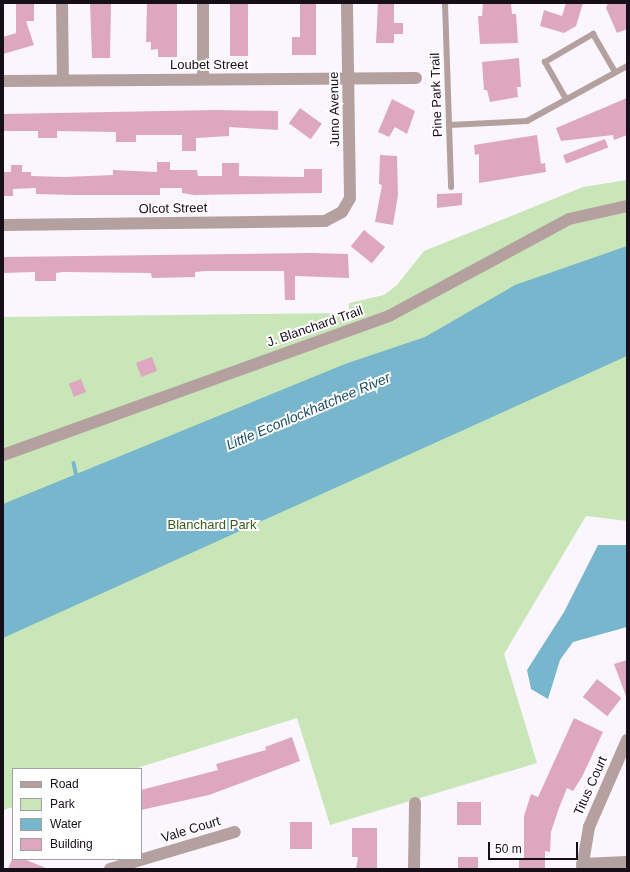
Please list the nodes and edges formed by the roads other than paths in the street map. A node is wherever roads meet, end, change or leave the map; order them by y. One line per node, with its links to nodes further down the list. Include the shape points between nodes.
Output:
1 (62, 3): 11 (street)
2 (202, 3): 9 (street)
3 (347, 3): 7 (street, Juno Avenue)
4 (445, 3): 13 (lane, Pine Park Trail)
5 (627, 66): 6 (lane)
6 (615, 72): 12 (lane); 12 (lane, via 593,34 545,62)
7 (349, 78): 8 (street, Loubet Street); 9 (street, Loubet Street); 16 (street, Juno Avenue, via 350,198)
8 (416, 78)
9 (203, 79): 11 (street, Loubet Street)
10 (3, 80): 11 (street, Loubet Street)
11 (63, 80)
12 (566, 100): 13 (lane, via 527,121)
13 (449, 125): 14 (lane, Pine Park Trail)
14 (451, 187)
15 (627, 206): 18 (street, J. Blanchard Trail, via 569,219 389,316)
16 (342, 212): 17 (street, Olcot Street, via 325,221)
17 (3, 225)
18 (3, 455)
19 (627, 740): 25 (street, Titus Court, via 589,827)
20 (415, 803): 27 (street)
21 (234, 832): 22 (street, Vale Court)
22 (142, 859)
23 (140, 860): 26 (street, Vale Court)
24 (627, 862): 25 (street)
25 (582, 866)
26 (110, 869)
27 (414, 869)

